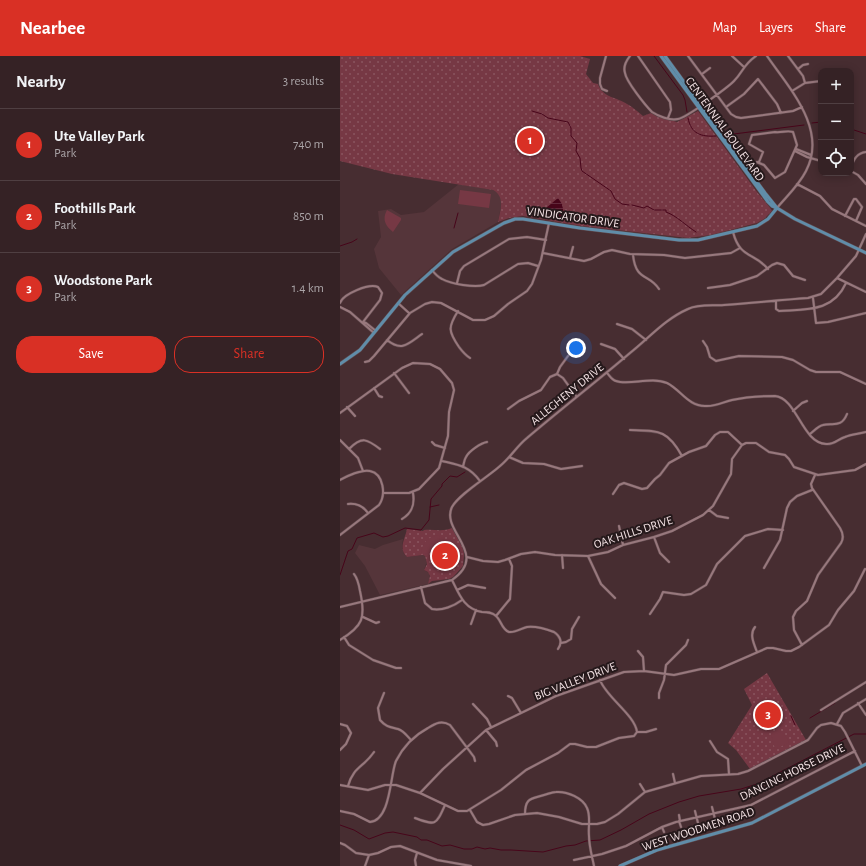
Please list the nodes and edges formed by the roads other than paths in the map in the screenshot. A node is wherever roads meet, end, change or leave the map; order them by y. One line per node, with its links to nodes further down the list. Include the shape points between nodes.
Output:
1 (606, 56): 18 (street, via 600,81 602,88)
2 (630, 56): 25 (street, via 624,70 626,78 652,112)
3 (638, 56): 25 (street, via 670,102)
4 (661, 56): 21 (main road, CENTENNIAL BOULEVARD)
5 (665, 56): 21 (main road, CENTENNIAL BOULEVARD)
6 (688, 56): 15 (street)
7 (732, 56): 12 (street)
8 (756, 56): 12 (street)
9 (767, 56): 19 (street)
10 (788, 56): 14 (street)
11 (808, 64): 14 (street)
12 (744, 67): 20 (street, via 734,81)
13 (710, 68): 15 (street)
14 (798, 69): 17 (street)
15 (702, 74): 20 (street)
16 (818, 82): 17 (street)
17 (805, 83): 19 (street)
18 (607, 91)
19 (792, 91): 23 (street)
20 (716, 94): 21 (street); 22 (street)
21 (699, 106): 25 (street, via 680,119); 26 (main road, CENTENNIAL BOULEVARD)
22 (726, 107): 24 (street, via 738,118); 24 (street, via 744,94 758,79)
23 (802, 107): 24 (street); 31 (street, via 810,131)
24 (781, 113)
25 (668, 118)
26 (723, 139): 35 (main road, CENTENNIAL BOULEVARD); 39 (main road, CENTENNIAL BOULEVARD, via 762,195 772,206)
27 (860, 148): 30 (street)
28 (795, 150): 31 (street); 34 (street, via 785,172 776,178); 34 (street, via 797,144 792,131 753,134 749,144 763,152)
29 (866, 152): 30 (street)
30 (861, 153): 32 (street)
31 (811, 156): 33 (street); 37 (street)
32 (854, 159)
33 (818, 160)
34 (759, 162): 35 (street, via 755,162)
35 (747, 169): 39 (main road, CENTENNIAL BOULEVARD)
36 (854, 173): 38 (street)
37 (797, 184): 39 (street); 40 (street, via 820,196 832,210)
38 (866, 184)
39 (778, 208): 44 (main road, VINDICATOR DRIVE, via 762,224); 49 (main road, CENTENNIAL BOULEVARD)
40 (845, 216): 41 (street); 41 (street, via 856,199 862,207)
41 (856, 221): 43 (street)
42 (549, 223): 44 (main road, VINDICATOR DRIVE, via 686,240 704,239); 46 (street); 56 (main road, VINDICATOR DRIVE, via 511,220 456,250)
43 (866, 226)
44 (733, 232): 48 (street)
45 (866, 234): 49 (street)
46 (546, 240): 50 (street); 60 (street, via 527,237 506,240 464,266)
47 (572, 247): 53 (street)
48 (740, 248): 52 (street, via 731,253 685,258); 55 (street)
49 (859, 249): 51 (main road, CENTENNIAL BOULEVARD); 57 (street)
50 (543, 253): 53 (street); 54 (street)
51 (866, 253)
52 (633, 255): 53 (street, via 612,250 588,260); 62 (street, via 638,271)
53 (570, 258)
54 (538, 266): 60 (street, via 518,264 481,286); 70 (street, via 529,289 491,318 477,320)
55 (768, 269): 58 (street, via 774,264 782,264 791,275); 61 (street, via 734,284)
56 (432, 270): 60 (street, via 442,280); 67 (main road, VINDICATOR DRIVE)
57 (837, 278): 59 (street); 64 (street, via 824,292)
58 (805, 280)
59 (846, 282): 63 (street); 69 (street, via 836,298 826,305)
60 (457, 283)
61 (708, 288)
62 (659, 289)
63 (866, 292)
64 (813, 298): 65 (street, ALLEGHENY DRIVE); 69 (street)
65 (776, 301): 69 (street, via 776,308 780,311); 78 (street, ALLEGHENY DRIVE, via 692,308 666,322)
66 (340, 303): 73 (street, via 348,295 370,286 378,286 382,293 381,298)
67 (398, 303): 71 (street); 75 (main road, VINDICATOR DRIVE)
68 (340, 307): 73 (street)
69 (814, 308): 72 (street, via 816,323)
70 (458, 311): 71 (street, via 444,304 432,302); 84 (street, via 450,326 451,335)
71 (410, 313): 77 (street)
72 (866, 313)
73 (363, 322): 75 (street)
74 (617, 324): 78 (street, via 632,329)
75 (375, 332): 87 (main road, VINDICATOR DRIVE, via 360,350)
76 (422, 334): 77 (street, via 401,347)
77 (387, 340): 86 (street, via 369,362)
78 (646, 340): 85 (street, ALLEGHENY DRIVE)
79 (703, 341): 83 (street, via 710,357 716,362 739,356)
80 (601, 344): 85 (street, via 615,349)
81 (776, 353): 83 (street)
82 (568, 356): 90 (street)
83 (777, 356): 91 (street, via 790,358 812,371 844,373)
84 (470, 358)
85 (624, 359): 89 (street, ALLEGHENY DRIVE)
86 (365, 362)
87 (340, 364)
88 (394, 373): 92 (street); 93 (street); 110 (street, via 409,364 426,363 437,367 454,387)
89 (607, 373): 94 (street, ALLEGHENY DRIVE); 99 (street, via 619,382 665,383 690,402 700,406 775,396 783,399)
90 (557, 374): 94 (street); 98 (street, via 550,377 540,391)
91 (866, 384)
92 (374, 388): 95 (street); 97 (street)
93 (409, 393)
94 (576, 396): 114 (street, ALLEGHENY DRIVE)
95 (382, 397)
96 (807, 401): 99 (street)
97 (347, 407): 100 (street); 102 (street)
98 (508, 409)
99 (793, 411): 105 (street)
100 (340, 413)
101 (847, 414): 105 (street, via 838,424 822,425)
102 (355, 416)
103 (630, 430): 113 (street, via 659,432 676,445)
104 (866, 432): 105 (street, via 847,436 829,444 819,443)
105 (810, 434)
106 (340, 440): 111 (street)
107 (432, 442): 110 (street)
108 (487, 442): 118 (street, via 468,454)
109 (742, 446): 113 (street, via 730,434 722,431 706,446); 123 (street, via 756,443 769,452 787,456 794,468); 131 (street, OAK HILLS DRIVE, via 732,459 731,474)
110 (445, 448): 115 (street)
111 (349, 449): 112 (street, via 356,442 363,440); 120 (street, via 358,458)
112 (380, 449)
113 (682, 456): 129 (street, via 669,463 647,488 642,489 624,483 619,485)
114 (509, 457): 117 (street, via 523,463 544,464 561,469); 125 (street, ALLEGHENY DRIVE)
115 (442, 461): 118 (street); 128 (street, via 436,473)
116 (866, 464): 121 (street, via 856,470)
117 (582, 466)
118 (463, 467): 125 (street, via 471,470)
119 (845, 467): 121 (street)
120 (362, 471): 124 (street); 127 (street, via 370,470 376,474)
121 (846, 471): 123 (street)
122 (340, 474): 124 (street)
123 (815, 475): 126 (street)
124 (341, 479)
125 (480, 481): 142 (street, ALLEGHENY DRIVE, via 454,504 450,513)
126 (812, 490): 136 (street, via 790,502); 169 (street, via 840,528 843,538 818,575 807,601 793,617 794,630)
127 (384, 493): 128 (street); 132 (street, via 380,503)
128 (413, 493): 134 (street, via 413,507)
129 (614, 494)
130 (348, 504): 132 (street, via 360,505)
131 (709, 510): 133 (street, via 717,516); 138 (street, OAK HILLS DRIVE, via 676,529)
132 (368, 513): 137 (street)
133 (728, 518)
134 (402, 520)
135 (619, 526): 139 (street)
136 (783, 530): 146 (street); 158 (street, via 768,529 745,536 717,564 706,585 684,596 663,592)
137 (340, 535)
138 (654, 537): 139 (street, OAK HILLS DRIVE); 144 (street, via 660,554)
139 (623, 545): 141 (street, OAK HILLS DRIVE)
140 (562, 555): 141 (street, OAK HILLS DRIVE); 143 (street, OAK HILLS DRIVE, via 531,552); 145 (street)
141 (588, 556): 153 (street, via 601,584)
142 (466, 557): 143 (street, OAK HILLS DRIVE, via 486,562 498,562); 149 (street, via 463,570)
143 (509, 558): 159 (street, via 512,566 510,599)
144 (669, 562)
145 (563, 568)
146 (764, 568)
147 (864, 569): 169 (street, BIG VALLEY DRIVE, via 854,591 838,610 831,624)
148 (354, 574): 154 (street)
149 (452, 580): 150 (street); 152 (street)
150 (421, 587): 154 (street); 155 (street, via 425,603 432,609 442,609)
151 (485, 588): 152 (street, via 468,585)
152 (457, 590): 155 (street)
153 (615, 598)
154 (362, 600): 156 (street); 160 (street)
155 (462, 600): 157 (street)
156 (340, 607)
157 (476, 610): 159 (street, via 490,612); 163 (street)
158 (650, 614)
159 (496, 616): 168 (street, via 508,632 526,627 536,628 554,632)
160 (363, 617): 162 (street); 165 (street, via 356,629)
161 (579, 617): 168 (street, via 572,629 571,639)
162 (378, 622)
163 (471, 624)
164 (755, 627): 172 (street, via 752,630 752,638)
165 (344, 637): 166 (street); 173 (street, via 349,644 372,660)
166 (340, 640)
167 (688, 640): 175 (street, via 666,664)
168 (561, 642): 170 (street)
169 (802, 645): 172 (street, BIG VALLEY DRIVE, via 790,651 770,647)
170 (558, 649)
171 (638, 651): 174 (street, via 643,657)
172 (757, 652): 175 (street, BIG VALLEY DRIVE, via 719,669 697,670 677,675)
173 (401, 668)
174 (644, 671): 175 (street, BIG VALLEY DRIVE); 176 (street, BIG VALLEY DRIVE, via 624,672)
175 (665, 674): 180 (street)
176 (600, 680): 185 (street, BIG VALLEY DRIVE, via 556,696); 192 (street, via 603,688 624,711)
177 (866, 682): 184 (street)
178 (384, 693): 193 (street, via 378,708 380,720 388,727 398,729)
179 (508, 696): 185 (street)
180 (659, 698)
181 (866, 699): 182 (street)
182 (858, 703): 186 (street); 188 (street, via 843,713)
183 (473, 704): 189 (street)
184 (821, 710)
185 (521, 713): 189 (street, BIG VALLEY DRIVE)
186 (866, 715)
187 (341, 724): 197 (street, via 348,726 351,733)
188 (836, 724): 198 (street, via 843,729); 204 (street, via 821,725 808,740 756,768)
189 (491, 727): 191 (street, BIG VALLEY DRIVE)
190 (656, 729): 192 (street)
191 (486, 730): 195 (street); 196 (street, BIG VALLEY DRIVE)
192 (637, 732): 214 (street, via 634,736 619,738 596,747 570,744 526,770)
193 (411, 740): 196 (street, via 421,731 441,722 450,726); 206 (street, via 397,759)
194 (710, 741): 204 (street, via 717,752 728,759)
195 (497, 746)
196 (466, 747): 200 (street); 211 (street, BIG VALLEY DRIVE)
197 (340, 750)
198 (856, 751): 202 (street); 218 (street, DANCING HORSE DRIVE, via 751,805)
199 (374, 752): 209 (street, via 353,772)
200 (475, 761)
201 (866, 764): 202 (main road, WEST WOODMEN ROAD)
202 (862, 766): 238 (main road, WEST WOODMEN ROAD, via 756,821 657,850)
203 (673, 774): 205 (street)
204 (729, 774): 205 (street, via 707,775)
205 (675, 783): 210 (street)
206 (391, 784): 209 (street, via 368,790); 211 (street); 215 (street, via 390,793 377,820 370,822 354,814)
207 (640, 784): 210 (street)
208 (340, 785): 209 (street)
209 (348, 786)
210 (645, 792): 225 (street, via 612,818 597,824)
211 (420, 793): 212 (street)
212 (445, 805): 214 (street, via 461,812); 221 (street, via 440,818 432,823)
213 (712, 807): 218 (street)
214 (470, 810): 217 (street, via 477,822 483,825)
215 (340, 811)
216 (695, 811): 220 (street)
217 (525, 814): 225 (street, via 548,814); 225 (street, via 526,804 532,798 561,792 572,795 584,804 589,813)
218 (714, 814): 220 (street, DANCING HORSE DRIVE); 222 (street)
219 (679, 816): 223 (street)
220 (696, 817): 223 (street, DANCING HORSE DRIVE); 224 (street)
221 (415, 818)
222 (715, 818)
223 (680, 821): 226 (street, DANCING HORSE DRIVE); 227 (street)
224 (698, 823)
225 (589, 824): 232 (street)
226 (662, 827): 228 (street); 232 (street, DANCING HORSE DRIVE, via 632,844)
227 (681, 827)
228 (664, 832)
229 (340, 843): 231 (street, via 356,852)
230 (417, 853): 231 (street, via 397,846); 235 (street); 236 (street, via 437,860)
231 (369, 855): 234 (street)
232 (592, 856): 233 (street, DANCING HORSE DRIVE); 237 (street)
233 (574, 860)
234 (365, 866)
235 (416, 866)
236 (471, 866)
237 (594, 866)
238 (620, 866)

